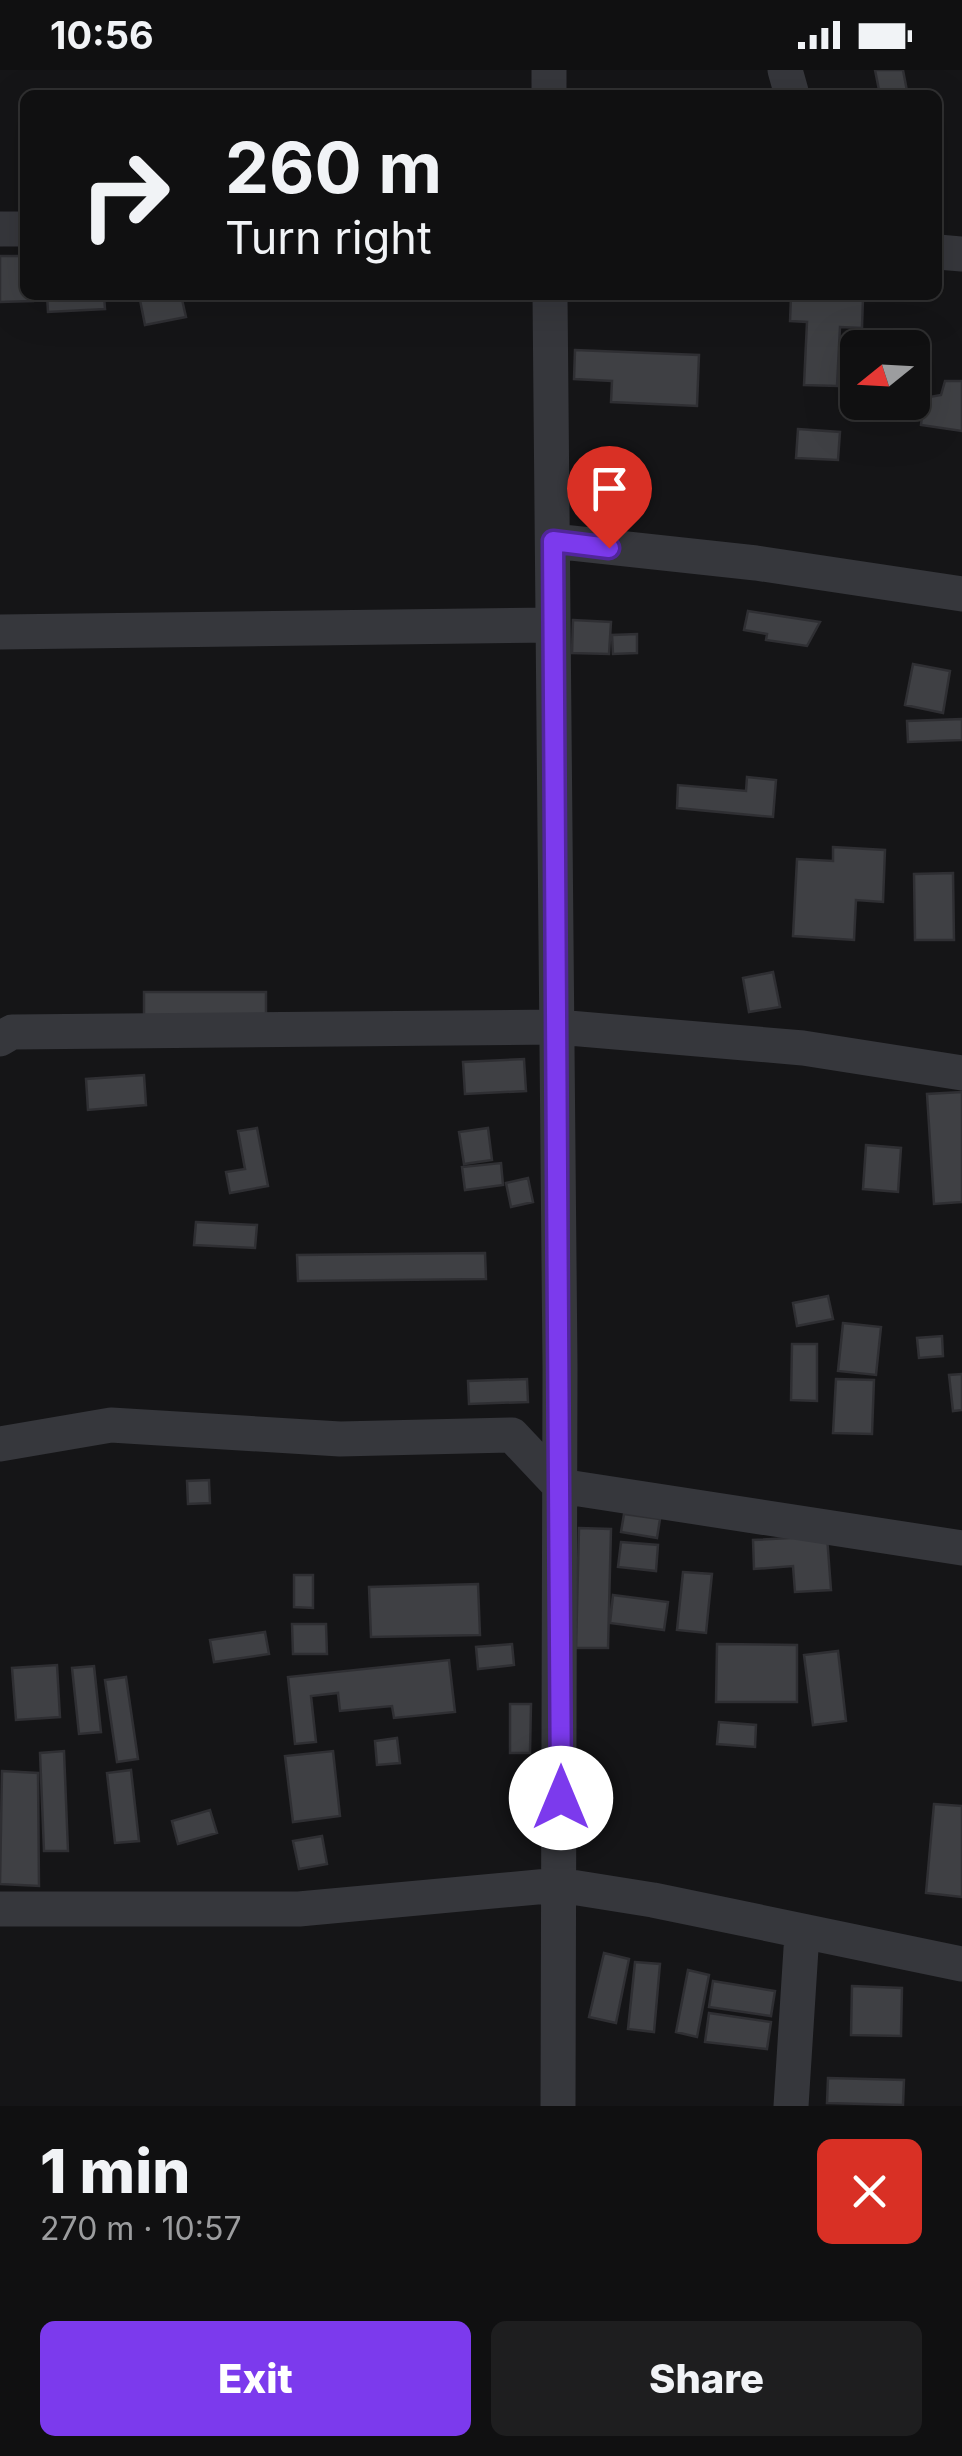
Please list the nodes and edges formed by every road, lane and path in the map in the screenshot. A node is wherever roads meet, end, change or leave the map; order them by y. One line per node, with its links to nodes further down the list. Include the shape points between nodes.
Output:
1 (550, 300): 2 (street)
2 (553, 541): 3 (street); 4 (street)
3 (962, 594)
4 (554, 625): 5 (street); 6 (street)
5 (0, 632)
6 (556, 1028): 7 (street, via 12,1032); 8 (street, via 804,1048); 10 (street)
7 (0, 1039)
8 (962, 1073)
9 (0, 1444): 10 (street, via 112,1425 340,1439 512,1435)
10 (560, 1486): 11 (street); 12 (street)
11 (962, 1548)
12 (559, 1885): 13 (street, via 299,1909); 14 (street); 16 (street)
13 (0, 1909)
14 (802, 1933): 15 (street); 17 (street)
15 (962, 1964)
16 (558, 2106)
17 (791, 2106)

